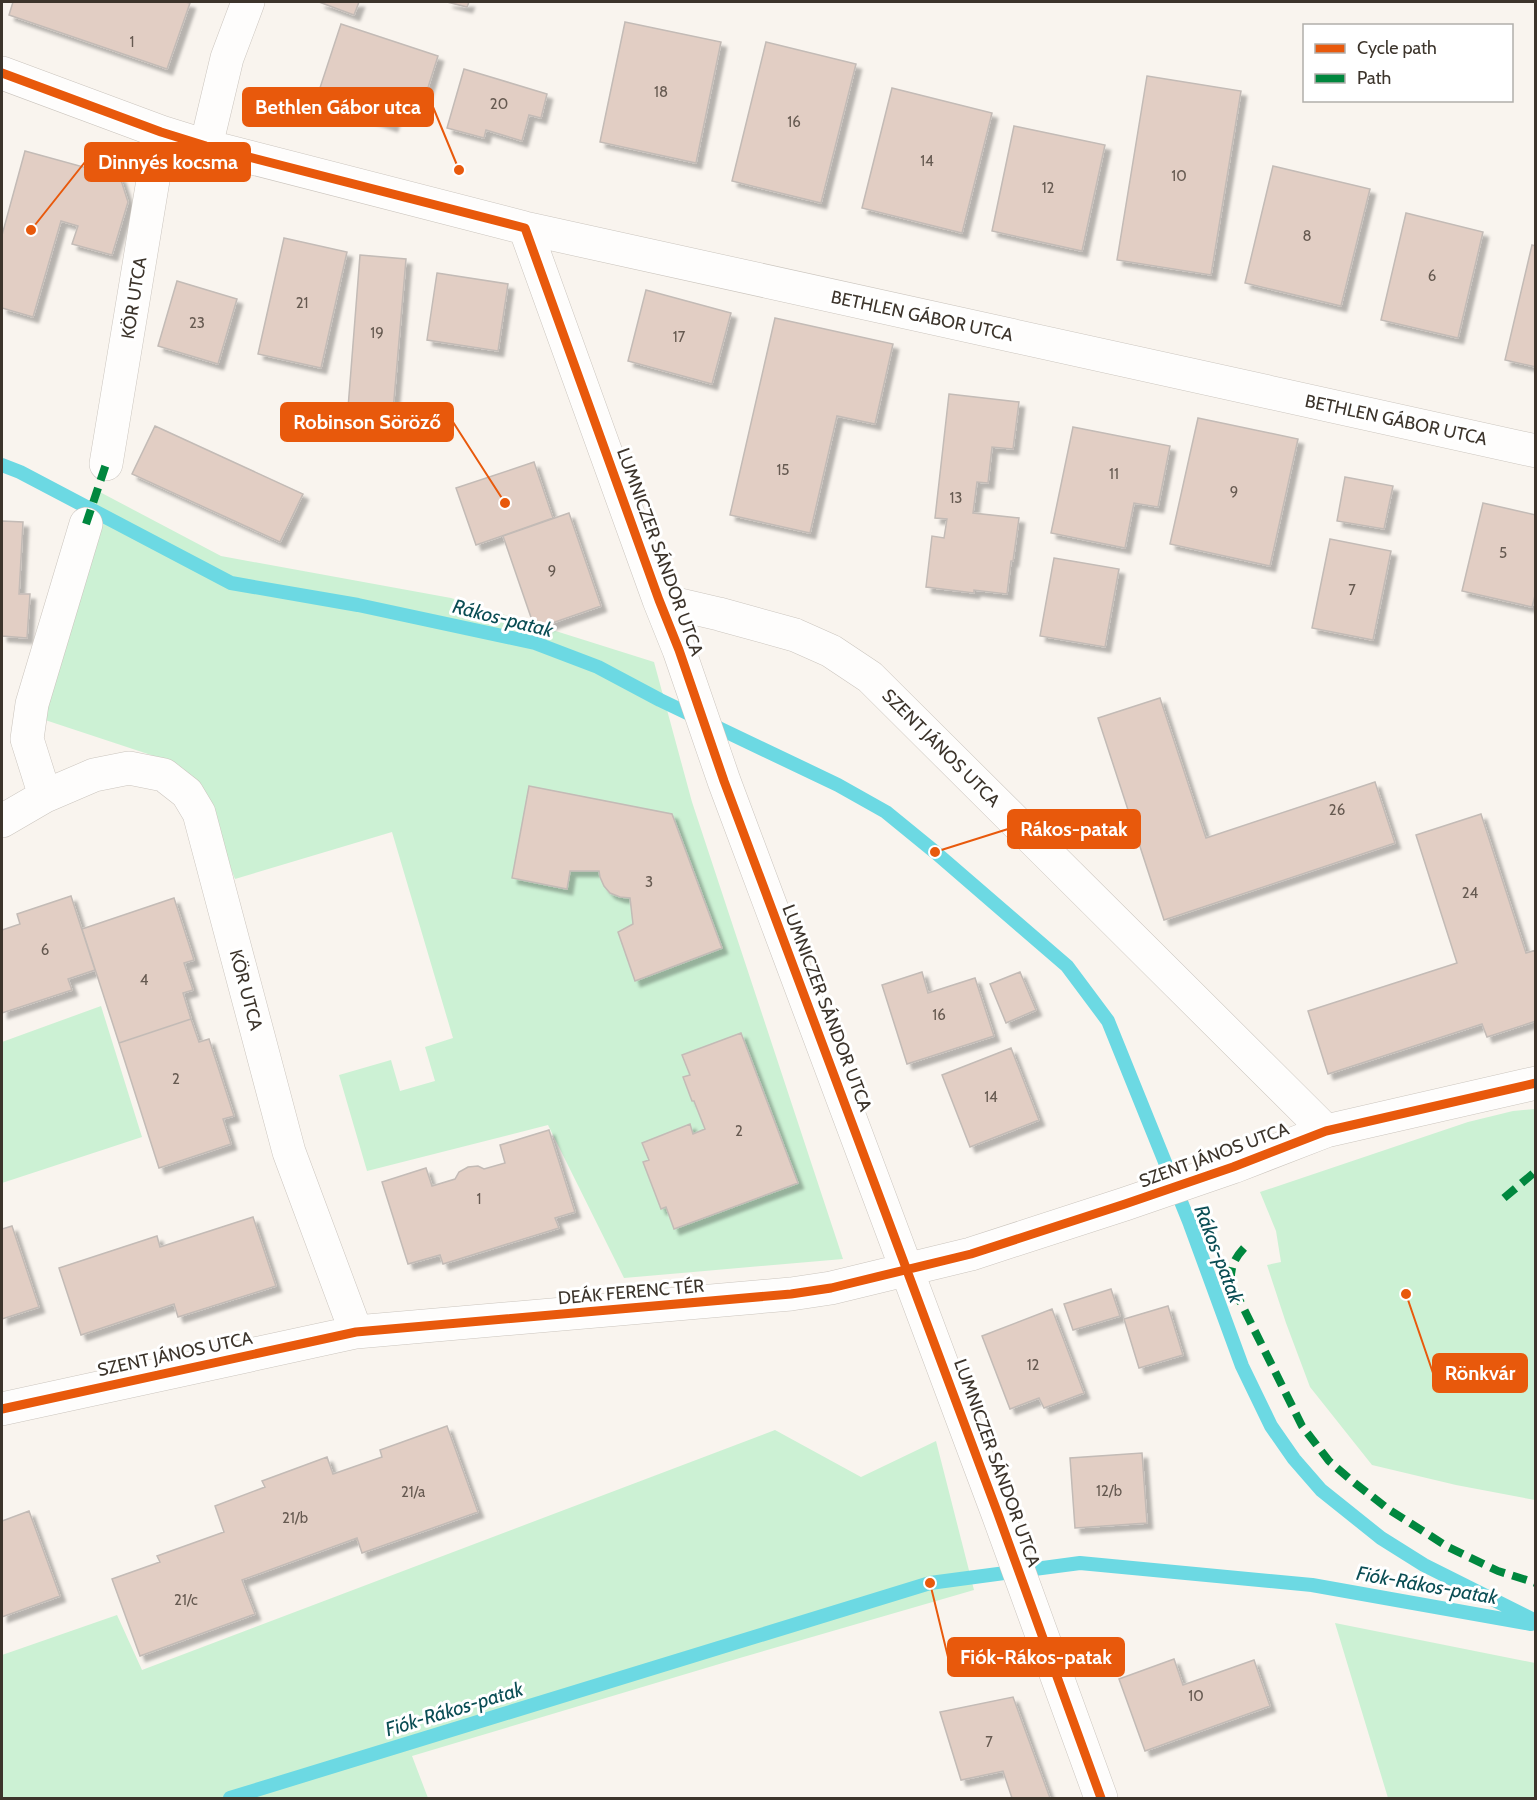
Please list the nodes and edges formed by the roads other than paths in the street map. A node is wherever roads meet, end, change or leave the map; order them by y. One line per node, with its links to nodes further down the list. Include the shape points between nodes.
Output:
1 (248, 2): 4 (street, via 227,58)
2 (2, 73): 3 (street, BETHLEN GÁBOR UTCA)
3 (161, 132): 4 (street, BETHLEN GÁBOR UTCA); 7 (street, KÖR UTCA)
4 (206, 146): 5 (street, BETHLEN GÁBOR UTCA)
5 (525, 228): 6 (street, BETHLEN GÁBOR UTCA); 9 (street, LUMNICZER SÁNDOR UTCA)
6 (1536, 451)
7 (106, 464)
8 (86, 524): 10 (street, via 32,704 27,739)
9 (659, 600): 13 (street, SZENT JÁNOS UTCA, via 795,635 831,651 870,677); 14 (street, LUMNICZER SÁNDOR UTCA)
10 (45, 796): 11 (street, KÖR UTCA); 15 (street, KÖR UTCA, via 94,775 129,768 164,775 187,793 199,813 289,1152)
11 (2, 821)
12 (1536, 1083): 13 (street, SZENT JÁNOS UTCA)
13 (1326, 1131): 14 (street, SZENT JÁNOS UTCA, via 1125,1204 971,1254)
14 (907, 1270): 15 (street, DEÁK FERENC TÉR, via 791,1294); 17 (street, LUMNICZER SÁNDOR UTCA)
15 (356, 1332): 16 (street, SZENT JÁNOS UTCA)
16 (2, 1409)
17 (1101, 1798)

